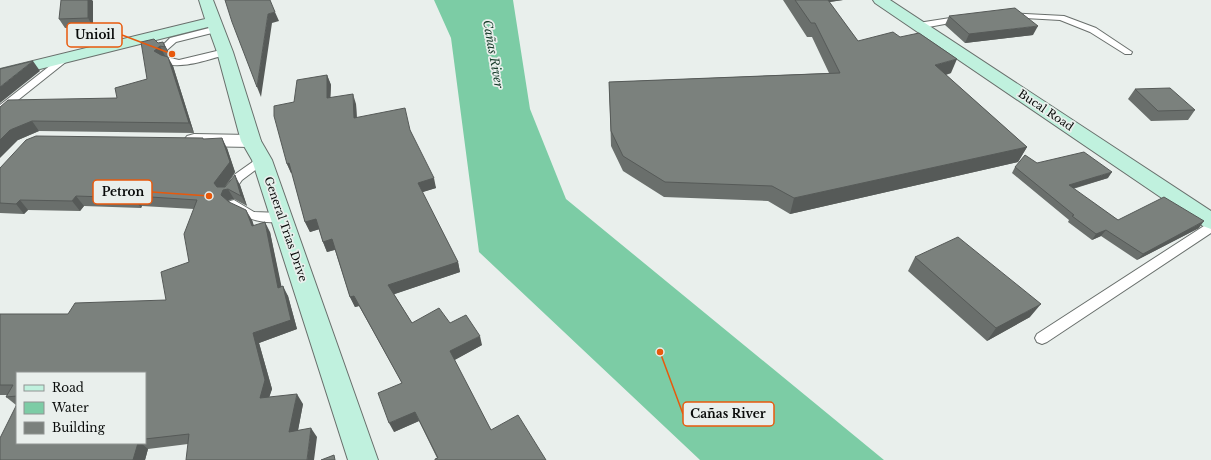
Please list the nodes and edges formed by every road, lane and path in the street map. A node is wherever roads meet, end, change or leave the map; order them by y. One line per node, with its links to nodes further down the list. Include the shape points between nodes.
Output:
1 (206, 0): 5 (main road, General Trias Drive)
2 (880, 0): 6 (main road, Bucal Road)
3 (999, 15): 8 (lane, via 1061,18 1093,30)
4 (976, 17): 6 (lane)
5 (215, 25): 7 (main road, General Trias Drive); 9 (main road, via 168,40)
6 (918, 26): 19 (main road, Bucal Road)
7 (225, 52): 10 (lane, via 180,63); 14 (main road, General Trias Drive)
8 (1128, 52)
9 (64, 59): 11 (main road); 12 (lane)
10 (166, 60)
11 (0, 74)
12 (0, 110)
13 (173, 140): 14 (street)
14 (251, 141): 15 (main road, General Trias Drive)
15 (262, 160): 16 (lane, via 240,176); 18 (main road, General Trias Drive)
16 (228, 192)
17 (234, 204): 18 (lane, via 245,214)
18 (282, 217): 22 (main road, General Trias Drive)
19 (1211, 221)
20 (1211, 227): 21 (lane)
21 (1042, 338)
22 (363, 460)

